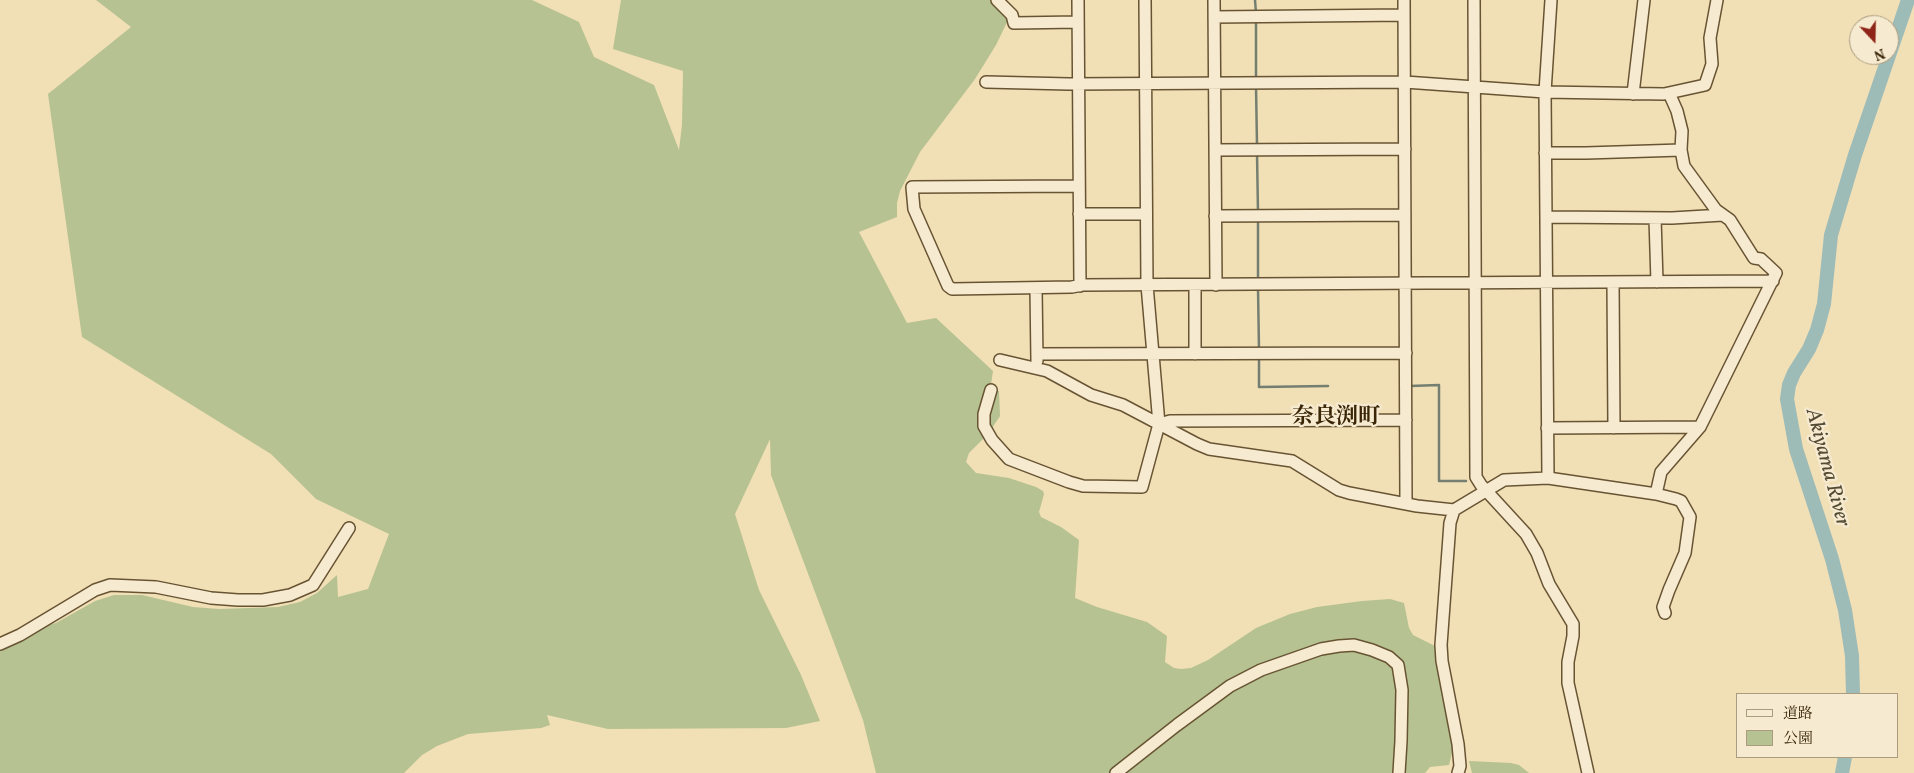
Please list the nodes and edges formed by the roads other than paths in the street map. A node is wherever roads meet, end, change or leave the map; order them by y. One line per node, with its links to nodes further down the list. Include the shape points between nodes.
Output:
1 (997, 0): 12 (street, via 1012,15 1014,23)
2 (1078, 0): 12 (street)
3 (1145, 0): 15 (street)
4 (1214, 0): 11 (street)
5 (1404, 0): 10 (street)
6 (1474, 0): 18 (street)
7 (1551, 0): 19 (street)
8 (1644, 0): 21 (street)
9 (1718, 0): 20 (street, via 1710,38 1712,64 1705,85)
10 (1404, 15): 11 (street); 14 (street)
11 (1214, 17): 16 (street)
12 (1078, 22): 17 (street)
13 (986, 82): 17 (street)
14 (1405, 82): 16 (street); 18 (street); 22 (street)
15 (1146, 83): 16 (street); 17 (street); 28 (street)
16 (1215, 83): 23 (street)
17 (1078, 84): 26 (street)
18 (1473, 86): 19 (street); 40 (street)
19 (1545, 92): 21 (street); 25 (street)
20 (1669, 93): 21 (street); 24 (street, via 1682,130)
21 (1633, 94)
22 (1405, 149): 23 (street); 29 (street)
23 (1215, 150): 30 (street)
24 (1681, 150): 25 (street); 31 (street, via 1682,162 1694,183)
25 (1545, 153): 32 (street)
26 (1079, 186): 27 (street); 44 (street, via 912,187 914,209 948,286 952,289)
27 (1079, 214): 28 (street); 41 (street)
28 (1146, 214): 42 (street)
29 (1405, 215): 30 (street); 39 (street)
30 (1216, 216): 38 (street)
31 (1723, 216): 33 (street); 34 (street, via 1730,220 1754,258 1761,259 1776,271)
32 (1546, 217): 33 (street); 37 (street)
33 (1655, 218): 36 (street)
34 (1772, 281): 36 (street); 54 (street)
35 (1613, 282): 36 (street); 37 (street); 56 (street)
36 (1657, 282)
37 (1546, 283): 40 (street); 55 (street)
38 (1216, 284): 39 (street); 43 (street)
39 (1405, 284): 40 (street); 45 (street)
40 (1475, 284): 58 (street, via 1476,476)
41 (1081, 285): 42 (street); 44 (street)
42 (1147, 285): 43 (street); 47 (street)
43 (1195, 285): 48 (street)
44 (1036, 288): 46 (street)
45 (1406, 353): 48 (street); 52 (street)
46 (1037, 354): 47 (street); 50 (street)
47 (1153, 354): 48 (street); 53 (street)
48 (1195, 354)
49 (1000, 360): 50 (street)
50 (1037, 369): 53 (street, via 1091,395 1123,405)
51 (991, 390): 53 (street, via 984,426 1001,451 1009,459 1083,486 1142,487)
52 (1406, 420): 53 (street, via 1170,421); 60 (street)
53 (1159, 424): 60 (street, via 1209,448 1292,461 1339,490)
54 (1700, 427): 56 (street); 59 (street, via 1661,472)
55 (1547, 428): 56 (street); 57 (street)
56 (1614, 428)
57 (1548, 478): 58 (street, via 1504,480); 59 (street)
58 (1486, 490): 61 (street); 68 (street, via 1526,534 1572,624 1568,683)
59 (1656, 494): 63 (street, via 1681,501 1690,517 1685,553 1669,590)
60 (1406, 504): 61 (street)
61 (1454, 510): 67 (street, via 1450,523 1440,645 1458,744)
62 (349, 528): 64 (street, via 314,585 290,595 238,600 156,587 110,585 95,590)
63 (1665, 613)
64 (0, 644)
65 (1116, 773): 66 (street, via 1230,686 1290,658 1354,645 1388,657 1398,665 1402,690)
66 (1399, 773)
67 (1458, 773)
68 (1588, 773)

